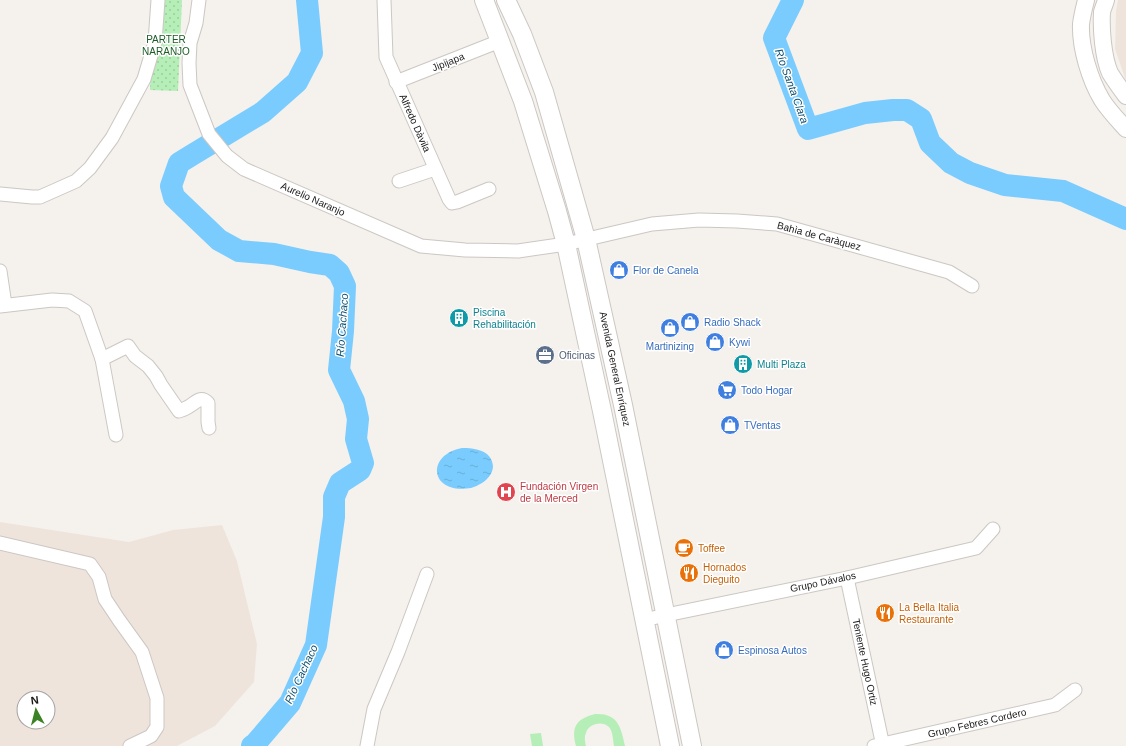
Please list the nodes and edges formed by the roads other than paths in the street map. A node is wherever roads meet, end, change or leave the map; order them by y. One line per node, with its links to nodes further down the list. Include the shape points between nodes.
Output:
1 (158, 0): 15 (street, via 155,42 144,79 112,138 90,168 76,181 40,196)
2 (198, 0): 19 (street, Aurelio Naranjo, via 196,23 190,43 190,85 209,134 227,156 244,168 421,246 518,251)
3 (384, 0): 9 (street, Alfredo Dàvila, via 386,57)
4 (484, 0): 8 (main road)
5 (506, 0): 16 (main road, Avenida General Enríquez, via 544,92)
6 (1086, 0): 11 (street, via 1081,24 1087,64 1103,101)
7 (1106, 0): 10 (street, via 1102,11 1106,57 1110,72)
8 (500, 41): 9 (street, Jipijapa); 17 (main road, via 523,101)
9 (396, 82): 12 (street, Alfredo Dàvila)
10 (1126, 96)
11 (1126, 129)
12 (435, 169): 13 (street); 14 (street, Alfredo Dàvila, via 452,203)
13 (399, 181)
14 (489, 189)
15 (0, 194)
16 (577, 206): 17 (main road); 18 (main road, Avenida General Enríquez)
17 (557, 211): 19 (main road)
18 (586, 239): 19 (street, Bahìa de Caràquez); 21 (street, Bahìa de Caràquez, via 652,224 699,220 777,224 949,272); 24 (main road, Avenida General Enríquez)
19 (566, 244): 25 (main road)
20 (0, 271): 22 (street)
21 (972, 286)
22 (3, 306): 23 (street, via 52,300 69,301 85,312)
23 (102, 359): 26 (street, via 128,346 156,376 179,411 201,399 208,402); 27 (street)
24 (623, 406): 25 (main road); 32 (main road, Avenida General Enríquez)
25 (602, 411): 33 (main road)
26 (209, 428)
27 (116, 435)
28 (994, 529): 31 (street, Grupo Dávalos, via 976,548)
29 (0, 543): 36 (street, via 90,564 99,577 105,599 142,652 157,698 157,727 151,736)
30 (427, 574): 37 (street, via 374,710)
31 (847, 578): 32 (street, Grupo Dávalos); 35 (street, Teniente Hugo Ortiz)
32 (666, 614): 33 (street, Grupo Dávalos); 39 (main road, Avenida General Enríquez)
33 (644, 620): 38 (main road)
34 (1075, 690): 35 (street, Grupo Febres Cordero, via 1054,705)
35 (880, 745)
36 (130, 746)
37 (367, 746)
38 (670, 746)
39 (692, 746)

